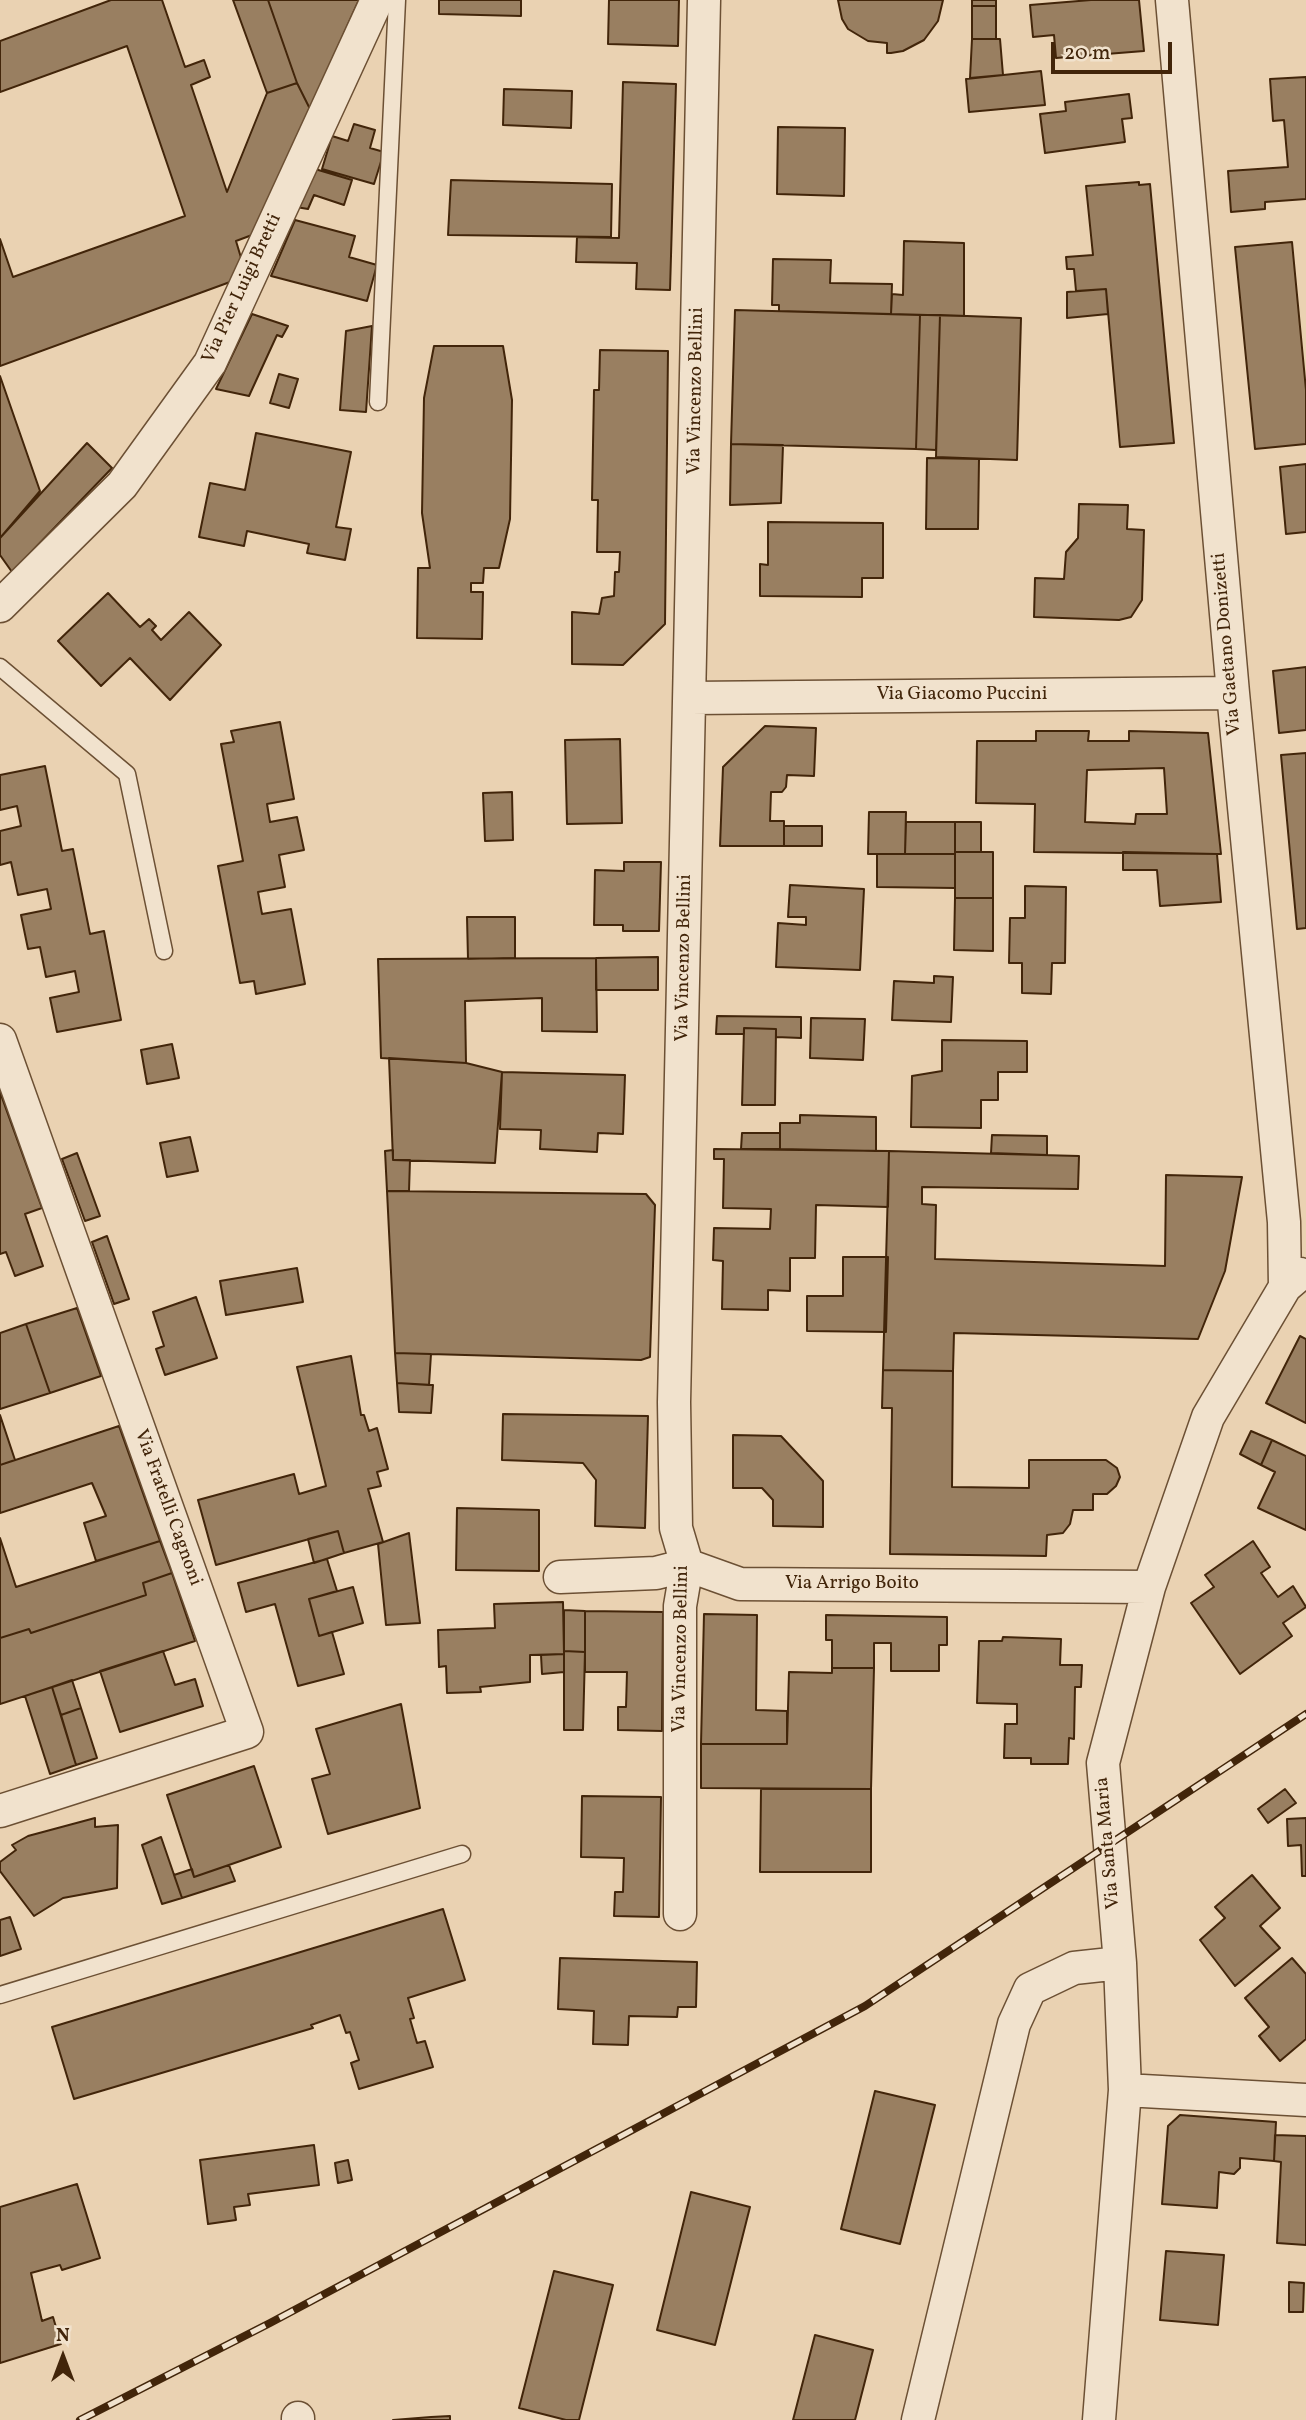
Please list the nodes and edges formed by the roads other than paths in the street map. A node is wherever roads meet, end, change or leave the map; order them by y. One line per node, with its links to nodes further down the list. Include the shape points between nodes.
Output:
1 (377, 0): 6 (street, Via Pier Luigi Bretti, via 210,363 122,485)
2 (397, 0): 5 (lane)
3 (704, 0): 9 (street, Via Vincenzo Bellini)
4 (1172, 0): 8 (street, Via Gaetano Donizetti)
5 (378, 402)
6 (0, 606)
7 (0, 667): 10 (lane, via 127,774)
8 (1233, 693): 9 (street, Via Giacomo Puccini); 12 (street, Via Gaetano Donizetti, via 1282,1208)
9 (691, 698): 13 (street, Via Vincenzo Bellini, via 674,1402 676,1528)
10 (164, 951)
11 (0, 1040): 16 (street, Via Fratelli Cagnoni, via 247,1732)
12 (1296, 1278): 15 (street, Via Santa Maria, via 1208,1418)
13 (687, 1565): 14 (street, via 656,1573); 15 (street, Via Arrigo Boito, via 740,1584); 18 (street, Via Vincenzo Bellini, via 680,1606)
14 (560, 1577)
15 (1149, 1587): 19 (street, Via Santa Maria, via 1103,1763)
16 (0, 1811)
17 (462, 1854): 20 (lane)
18 (680, 1914)
19 (1120, 1963): 21 (street, Via Santa Maria); 23 (street, via 1074,1968 1030,1989 1014,2024)
20 (0, 1995)
21 (1125, 2090): 22 (street); 24 (street, Via Santa Maria)
22 (1306, 2100)
23 (918, 2420)
24 (1099, 2420)

